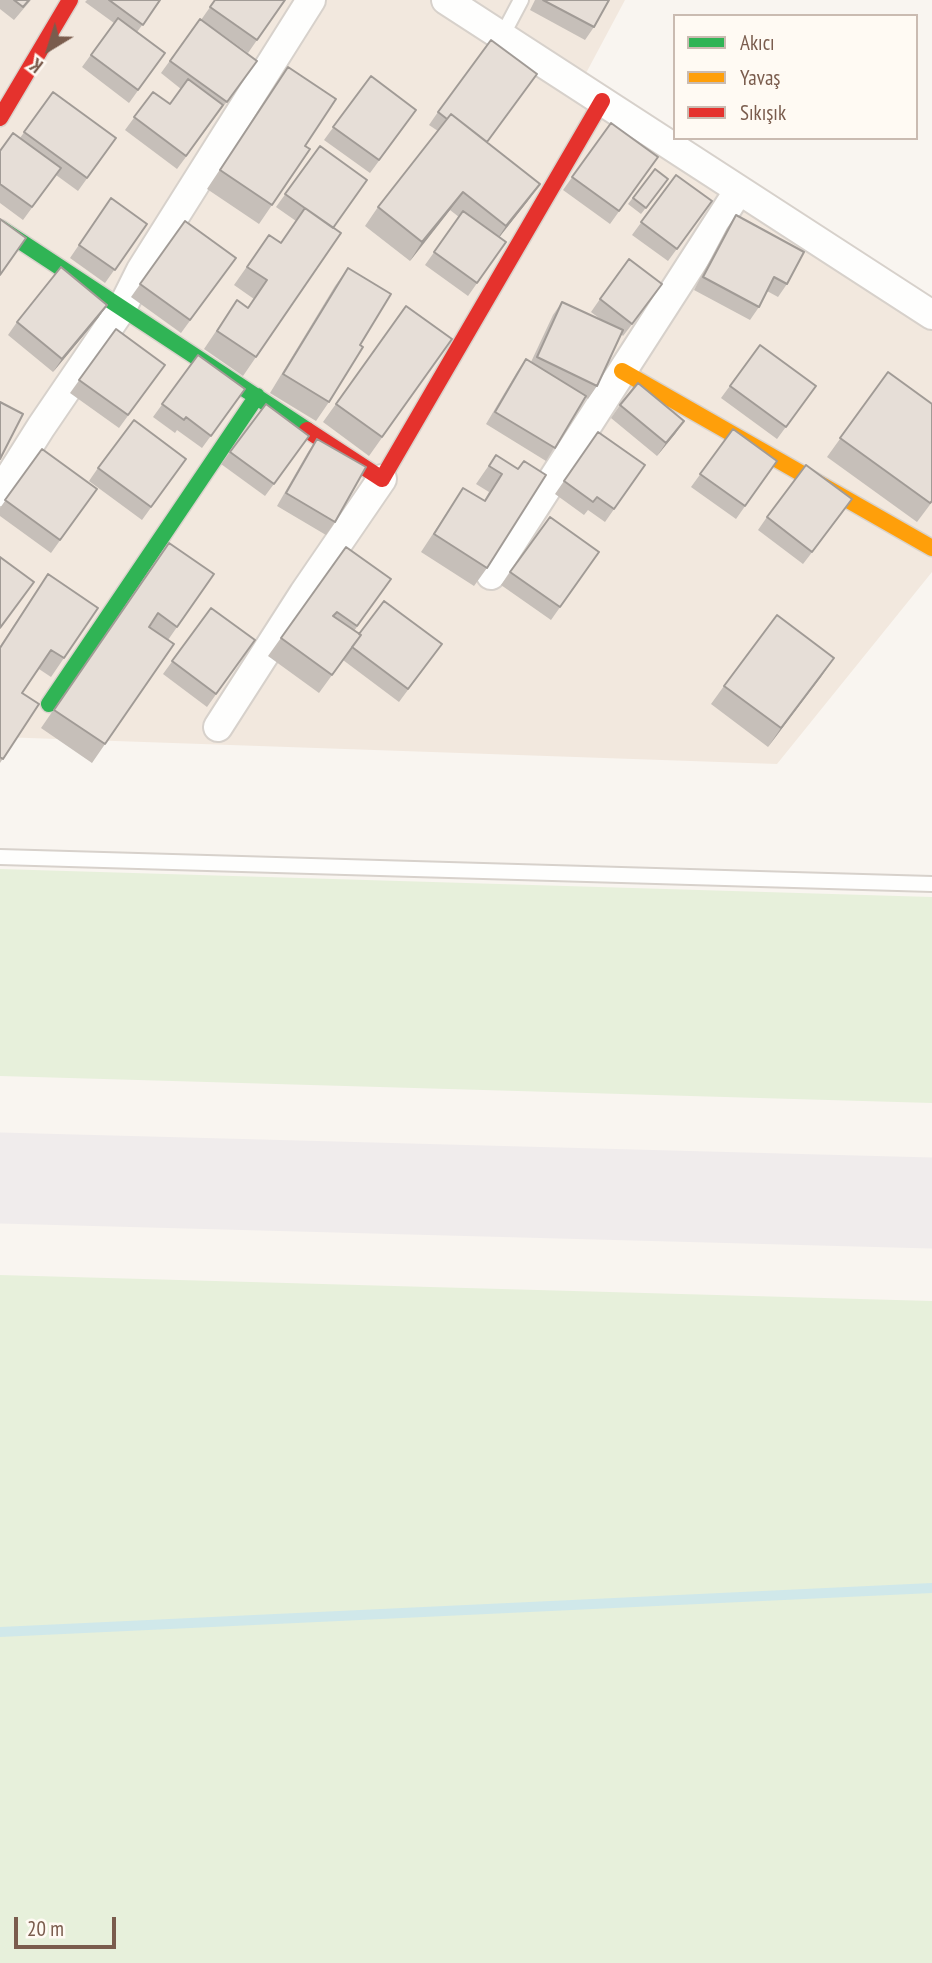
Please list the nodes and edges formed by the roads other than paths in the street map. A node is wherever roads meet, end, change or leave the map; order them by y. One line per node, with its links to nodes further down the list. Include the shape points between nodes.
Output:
1 (70, 0): 7 (street)
2 (311, 0): 10 (street)
3 (446, 0): 5 (street)
4 (521, 0): 5 (lane)
5 (502, 36): 6 (street)
6 (602, 101): 8 (street); 14 (street)
7 (0, 118)
8 (739, 190): 11 (street); 12 (street)
9 (0, 228): 10 (street)
10 (122, 308): 13 (street); 15 (street)
11 (932, 315)
12 (622, 371): 16 (street); 17 (street)
13 (257, 396): 14 (street); 18 (street)
14 (382, 479): 19 (street)
15 (0, 492)
16 (932, 548)
17 (491, 575)
18 (49, 704)
19 (218, 727)
20 (0, 857): 21 (lane)
21 (932, 884)

